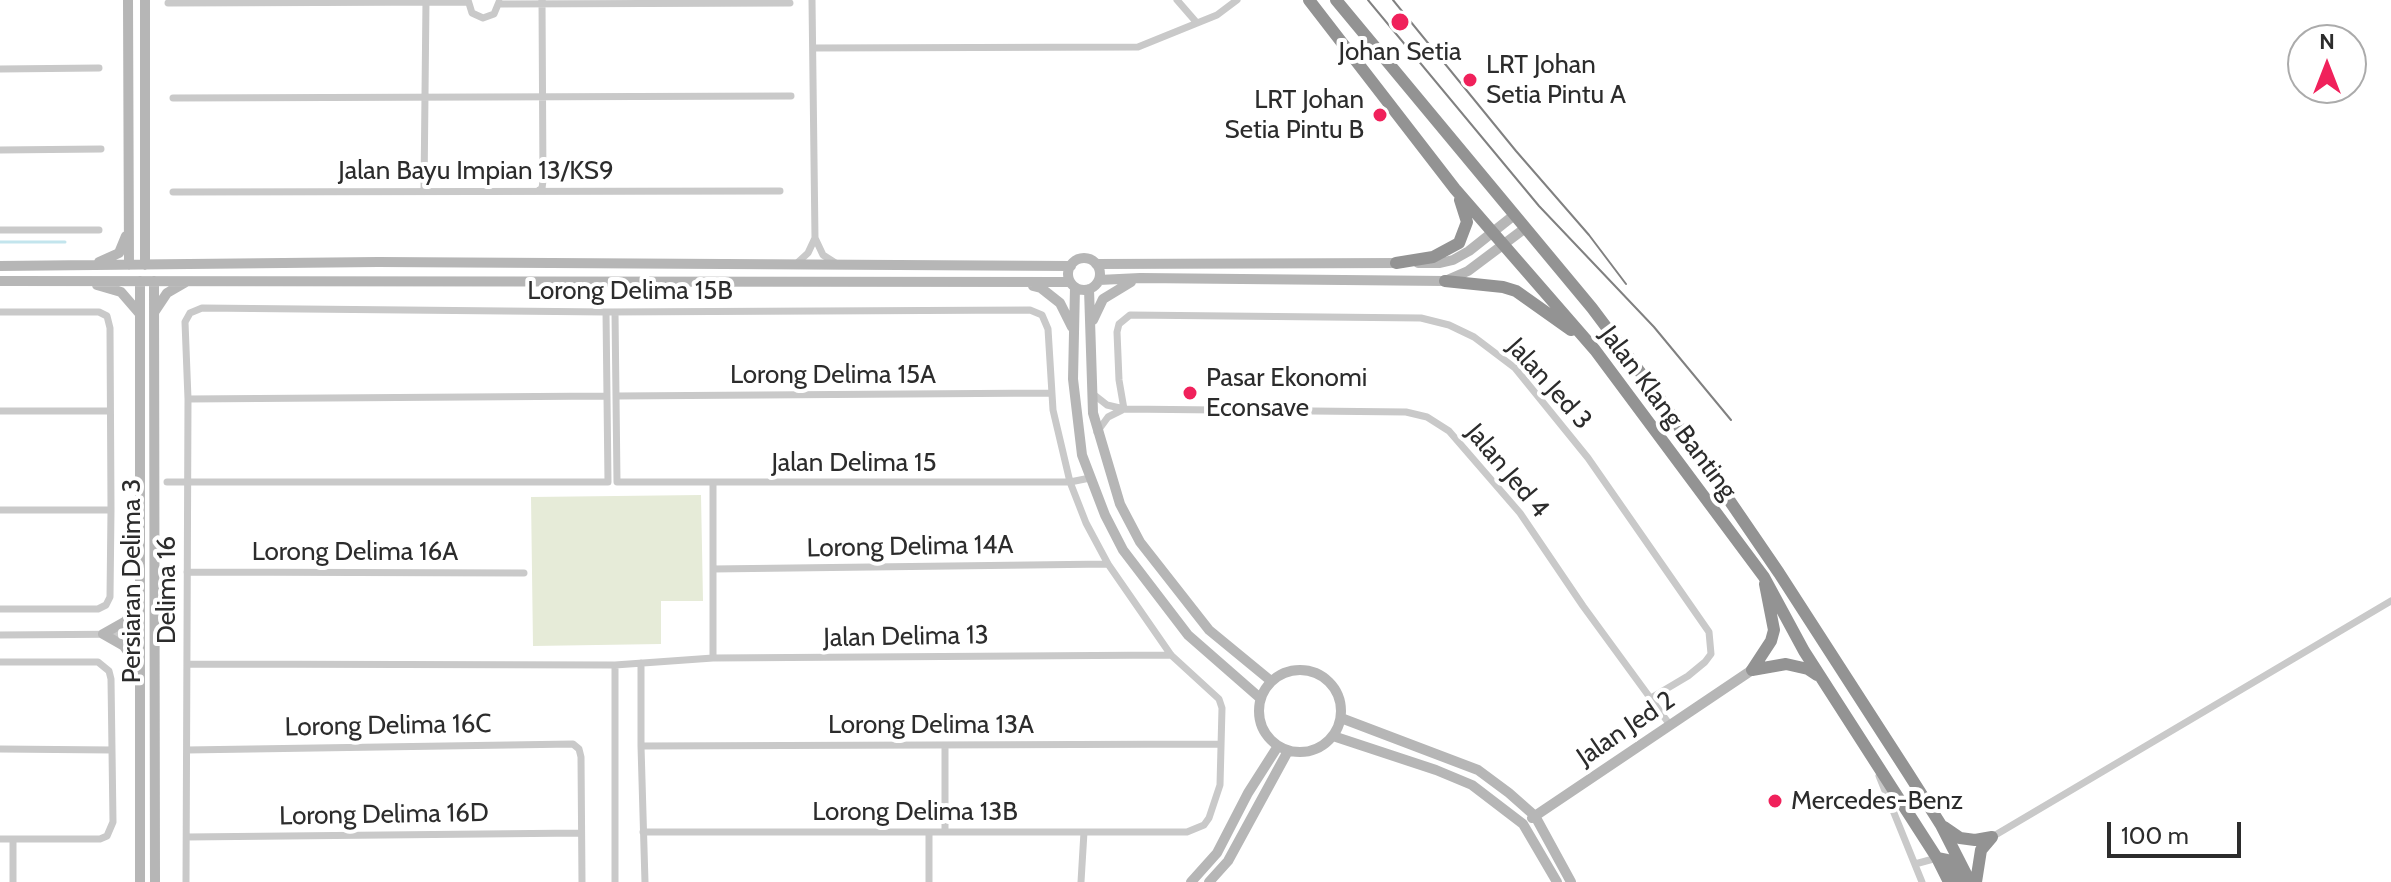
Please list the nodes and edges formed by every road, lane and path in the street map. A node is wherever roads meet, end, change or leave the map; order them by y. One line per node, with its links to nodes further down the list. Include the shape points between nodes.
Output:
1 (128, 0): 30 (street)
2 (145, 0): 37 (street)
3 (812, 0): 15 (street)
4 (1177, 0): 14 (street)
5 (1237, 0): 14 (street)
6 (1309, 0): 24 (highway, Jalan Klang Banting)
7 (1336, 0): 29 (highway, Jalan Klang Banting)
8 (426, 1): 9 (street); 12 (street); 19 (street)
9 (468, 1): 10 (street, via 472,13 483,18 494,14)
10 (499, 2): 11 (street)
11 (542, 2): 13 (street); 21 (street)
12 (168, 3)
13 (790, 3)
14 (1197, 23): 15 (street, via 1138,47)
15 (813, 48): 35 (street)
16 (99, 68): 17 (street)
17 (0, 69)
18 (791, 96): 21 (street)
19 (425, 97): 20 (street); 21 (street); 25 (street)
20 (173, 98)
21 (542, 98): 26 (street, via 543,181)
22 (101, 149): 23 (street)
23 (0, 150)
24 (1455, 189): 34 (highway, Jalan Klang Banting); 38 (highway, via 1467,222 1459,243 1433,257)
25 (424, 190): 26 (street, Jalan Bayu Impian 13/KS9); 28 (street, Jalan Bayu Impian 13/KS9)
26 (538, 191): 27 (street, Jalan Bayu Impian 13/KS9)
27 (780, 191)
28 (173, 192)
29 (1513, 216): 31 (highway, Jalan Klang Banting); 34 (street)
30 (129, 224): 42 (street); 46 (street, via 114,257)
31 (1524, 229): 36 (street); 126 (highway, Jalan Klang Banting, via 1658,396)
32 (0, 230): 33 (street)
33 (99, 230)
34 (1494, 233): 36 (highway, Jalan Klang Banting); 38 (street, via 1453,260)
35 (815, 238): 40 (street); 44 (street, via 823,255)
36 (1503, 243): 55 (street, via 1468,271); 66 (highway, Jalan Klang Banting)
37 (145, 245): 39 (street); 43 (street)
38 (1396, 263): 41 (street)
39 (170, 264): 40 (street); 43 (street)
40 (796, 264): 44 (street)
41 (1096, 264): 47 (street, via 1083,259); 49 (street)
42 (129, 265): 43 (street); 46 (street)
43 (145, 265)
44 (840, 265): 47 (street)
45 (0, 266): 46 (street)
46 (78, 266)
47 (1070, 266): 56 (street); 57 (street)
48 (1140, 278): 49 (street); 55 (street); 64 (street, via 1103,299)
49 (1099, 280): 58 (street)
50 (0, 281): 51 (street)
51 (78, 281): 52 (street); 63 (street, via 121,292)
52 (140, 281): 53 (street); 63 (street, Persiaran Delima 3)
53 (154, 281): 54 (street); 62 (street, Persiaran Delima 3)
54 (190, 281): 56 (street); 62 (street, via 167,293)
55 (1445, 281): 66 (highway, via 1516,291)
56 (1019, 283): 57 (street); 65 (street, via 1050,293)
57 (1073, 285): 58 (street); 65 (street)
58 (1089, 289): 64 (street)
59 (202, 308): 61 (street, Lorong Delima 15B); 71 (street, Delima 16, via 185,322)
60 (0, 312): 74 (street, via 107,316)
61 (611, 312): 67 (street, Lorong Delima 15B, via 1030,310 1042,315 1048,329); 69 (street); 70 (street)
62 (154, 313): 77 (street, Persiaran Delima 3)
63 (140, 314): 93 (street, Persiaran Delima 3)
64 (1090, 328): 68 (street)
65 (1074, 332): 78 (street, via 1073,379)
66 (1595, 350): 92 (highway, Jalan Klang Banting)
67 (1050, 393): 70 (street, Lorong Delima 15A); 82 (street)
68 (1092, 393): 72 (street, Jalan Jed 4, via 1107,405); 75 (street)
69 (607, 396): 71 (street); 81 (street)
70 (617, 396): 81 (street)
71 (188, 399): 80 (street, Delima 16)
72 (1124, 409): 75 (street, via 1108,417); 112 (street, Jalan Jed 4, via 1406,412 1427,417 1449,431 1520,513); 112 (street, Jalan Jed 3, via 1117,332 1130,315 1421,318 1474,337 1514,367 1562,425 1709,632 1711,654 1705,662)
73 (0, 411): 74 (street)
74 (110, 411): 87 (street)
75 (1097, 432): 76 (street)
76 (1106, 459): 78 (street); 84 (street)
77 (154, 460): 79 (street); 85 (street, Persiaran Delima 3)
78 (1090, 478): 82 (street, Jalan Delima 15); 84 (street); 111 (street, via 1123,550 1188,635)
79 (167, 482): 80 (street, Jalan Delima 15); 85 (street)
80 (186, 482): 81 (street, Jalan Delima 15); 90 (street, Delima 16)
81 (612, 482): 83 (street, Jalan Delima 15)
82 (1070, 482): 83 (street, Jalan Delima 15); 88 (street)
83 (713, 483): 89 (street)
84 (1113, 483): 110 (street, via 1140,542 1184,601 1209,630)
85 (154, 498): 96 (street, Persiaran Delima 3)
86 (0, 510): 87 (street)
87 (111, 510): 95 (street, via 106,605)
88 (1108, 564): 89 (street, Lorong Delima 14A); 101 (street)
89 (713, 569): 102 (street)
90 (187, 572): 91 (street, Lorong Delima 16A); 105 (street, Delima 16)
91 (524, 573)
92 (1764, 577): 108 (highway, via 1774,630); 109 (highway, Jalan Klang Banting)
93 (140, 599): 97 (street, via 126,621); 98 (street, Persiaran Delima 3)
94 (2391, 601): 133 (street)
95 (0, 609)
96 (154, 621): 98 (street); 100 (street, Persiaran Delima 3)
97 (103, 634): 98 (street); 99 (street); 107 (street, via 124,646)
98 (140, 634): 100 (street); 107 (street, Persiaran Delima 3)
99 (0, 635)
100 (155, 647): 140 (street, Persiaran Delima 3)
101 (1171, 655): 102 (street, Jalan Delima 13); 116 (street, via 1219,699)
102 (713, 658): 104 (street, Jalan Delima 13)
103 (0, 662): 121 (street, via 98,662 111,679)
104 (641, 663): 106 (street, Jalan Delima 13); 118 (street)
105 (187, 664): 106 (street); 122 (street, Delima 16)
106 (615, 665): 143 (street)
107 (140, 669): 139 (street, Persiaran Delima 3)
108 (1752, 670): 109 (highway, via 1786,664); 114 (street, Jalan Jed 2)
109 (1820, 677): 123 (highway, Jalan Klang Banting)
110 (1271, 681): 111 (street); 113 (street, via 1291,670 1314,672 1334,686)
111 (1260, 698): 119 (street, via 1260,725)
112 (1651, 698): 114 (street, Jalan Jed 4)
113 (1341, 718): 115 (street); 124 (street, via 1478,770)
114 (1670, 725): 124 (street, Jalan Jed 2)
115 (1333, 736): 119 (street, via 1313,750); 125 (street, via 1472,785)
116 (1221, 744): 117 (street, Lorong Delima 13A); 130 (street, Lorong Delima 13B, via 1220,785 1204,825 1187,832)
117 (945, 745): 118 (street, Lorong Delima 13A); 129 (street)
118 (641, 746): 127 (street)
119 (1283, 748): 147 (street, via 1248,793 1217,853); 148 (street, via 1228,861)
120 (0, 749): 121 (street)
121 (112, 750): 135 (street, via 113,822 107,836)
122 (187, 750): 131 (street, Lorong Delima 16C, via 577,746); 132 (street, Delima 16)
123 (1871, 757): 136 (highway, Jalan Klang Banting); 137 (street)
124 (1535, 816): 125 (street, Jalan Jed 2); 150 (street)
125 (1523, 824): 149 (street)
126 (1941, 825): 133 (highway, via 1960,838); 154 (highway, Jalan Klang Banting)
127 (643, 832): 128 (street, Lorong Delima 13B); 144 (street)
128 (929, 832): 129 (street, Lorong Delima 13B); 145 (street)
129 (945, 832): 130 (street, Lorong Delima 13B)
130 (1084, 832): 146 (street)
131 (581, 833): 132 (street, Lorong Delima 16D); 142 (street)
132 (187, 837): 141 (street, Delima 16)
133 (1992, 837): 155 (highway, via 1981,850)
134 (0, 839): 135 (street)
135 (13, 839): 138 (street)
136 (1937, 858): 137 (street); 152 (highway, Jalan Klang Banting); 153 (highway, via 1947,860)
137 (1915, 864): 151 (street)
138 (13, 882)
139 (140, 882)
140 (155, 882)
141 (186, 882)
142 (582, 882)
143 (615, 882)
144 (645, 882)
145 (929, 882)
146 (1081, 882)
147 (1191, 882)
148 (1209, 882)
149 (1557, 882)
150 (1571, 882)
151 (1922, 882)
152 (1949, 882)
153 (1960, 882)
154 (1970, 882)
155 (1976, 882)

